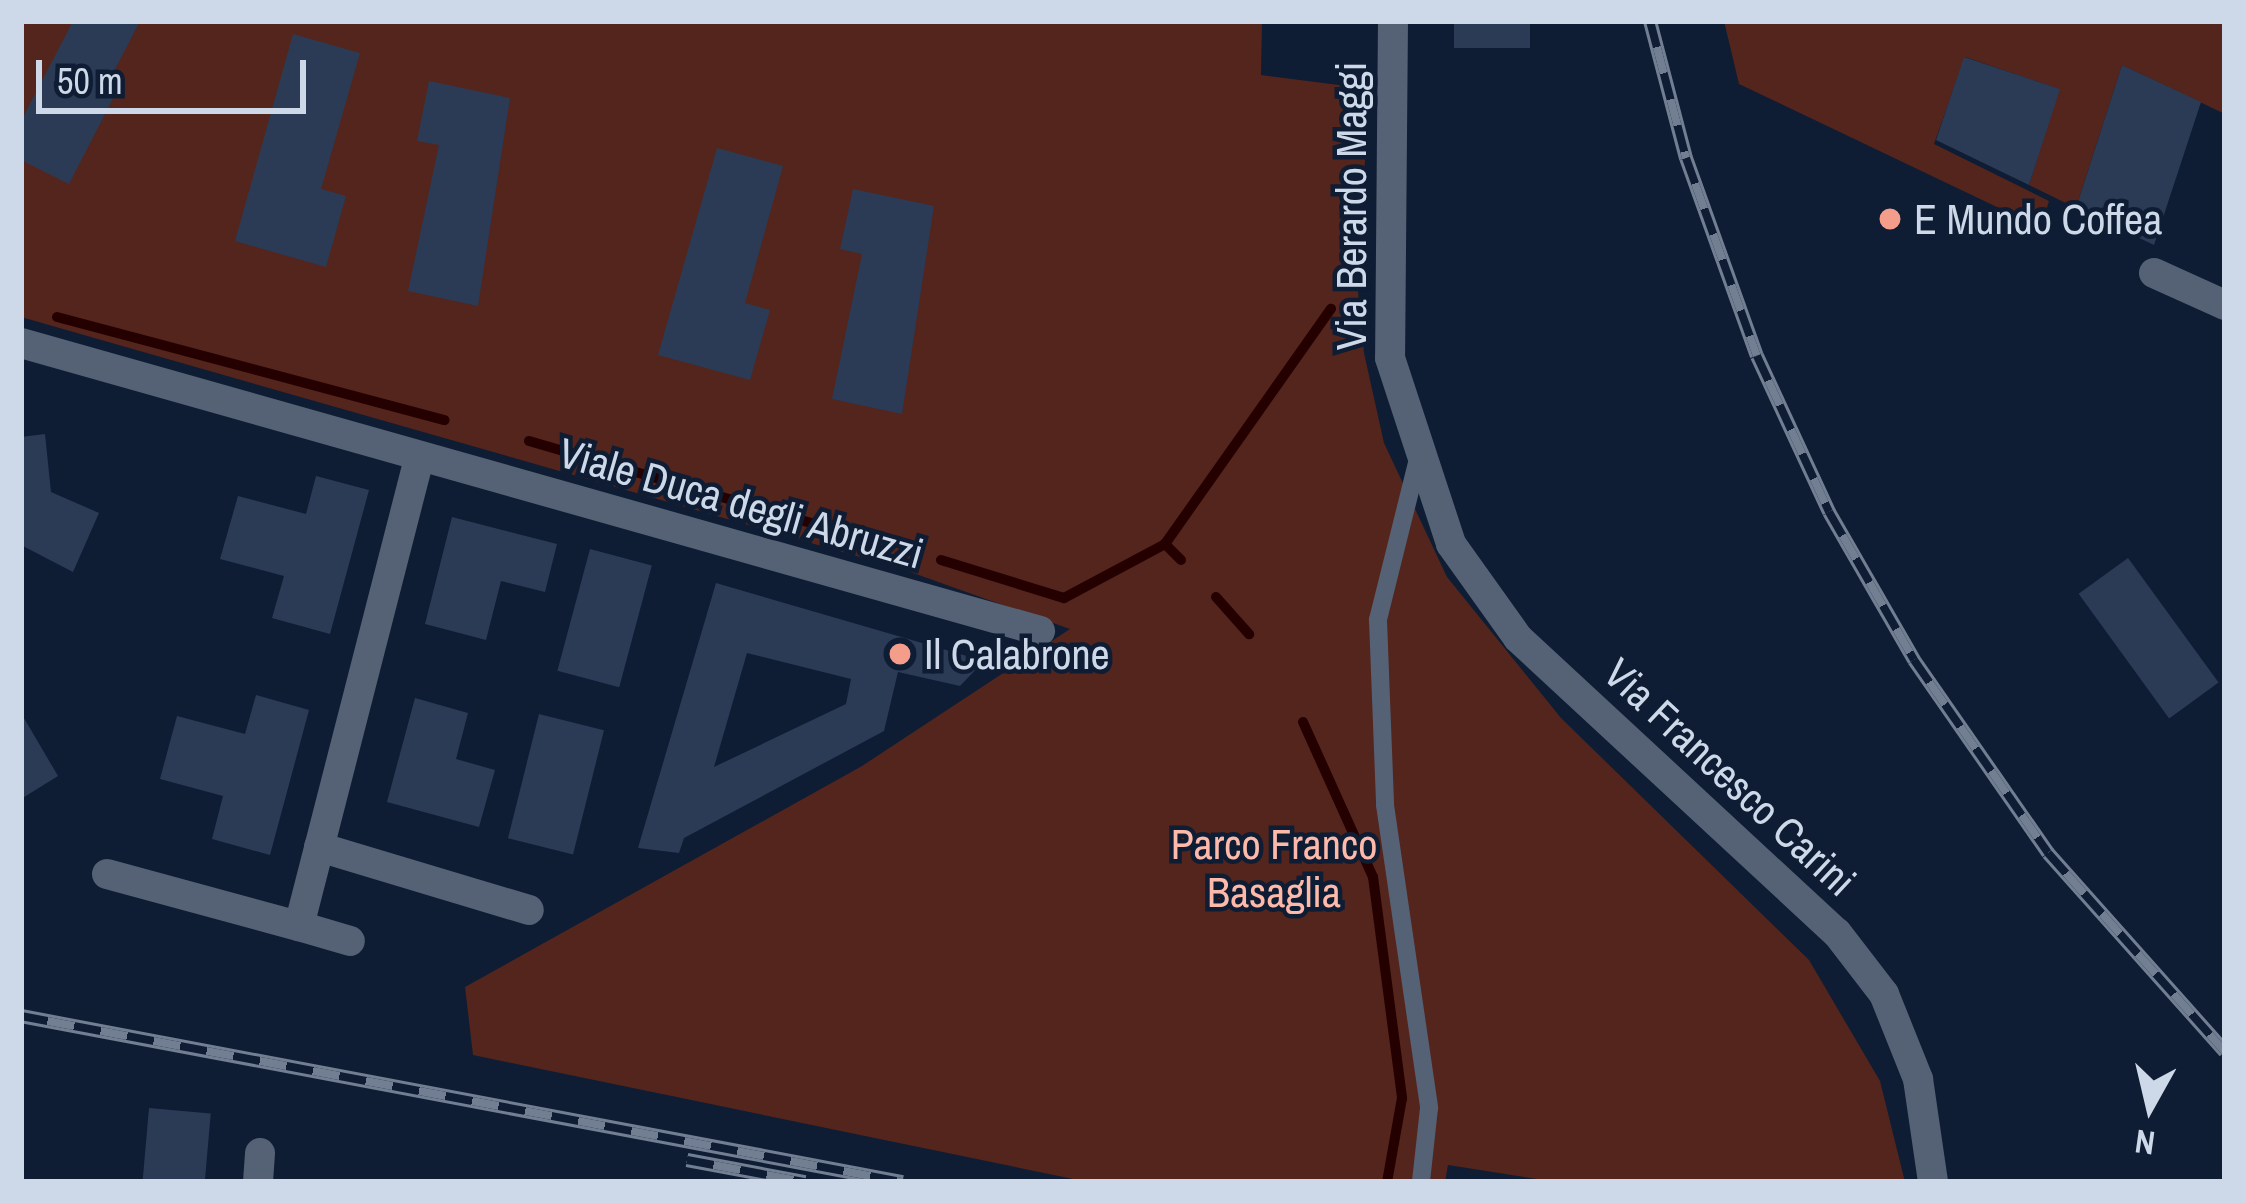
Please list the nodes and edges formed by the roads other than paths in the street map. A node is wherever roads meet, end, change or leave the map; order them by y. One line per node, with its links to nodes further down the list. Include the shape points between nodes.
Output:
1 (1393, 21): 6 (street, Via Berardo Maggi, via 1390,358)
2 (2153, 273): 3 (street)
3 (2225, 305)
4 (21, 344): 5 (street, Viale Duca degli Abruzzi)
5 (419, 458): 7 (street, Viale Duca degli Abruzzi); 8 (street)
6 (1418, 459): 13 (lane, via 1378,620 1385,805 1429,1108); 14 (street, Via Francesco Carini, via 1451,544 1518,638 1837,933 1884,994 1918,1079)
7 (1040, 631)
8 (320, 847): 10 (street); 11 (street)
9 (107, 874): 11 (street)
10 (529, 910)
11 (299, 926): 12 (street)
12 (350, 941)
13 (1421, 1182)
14 (1934, 1182)

